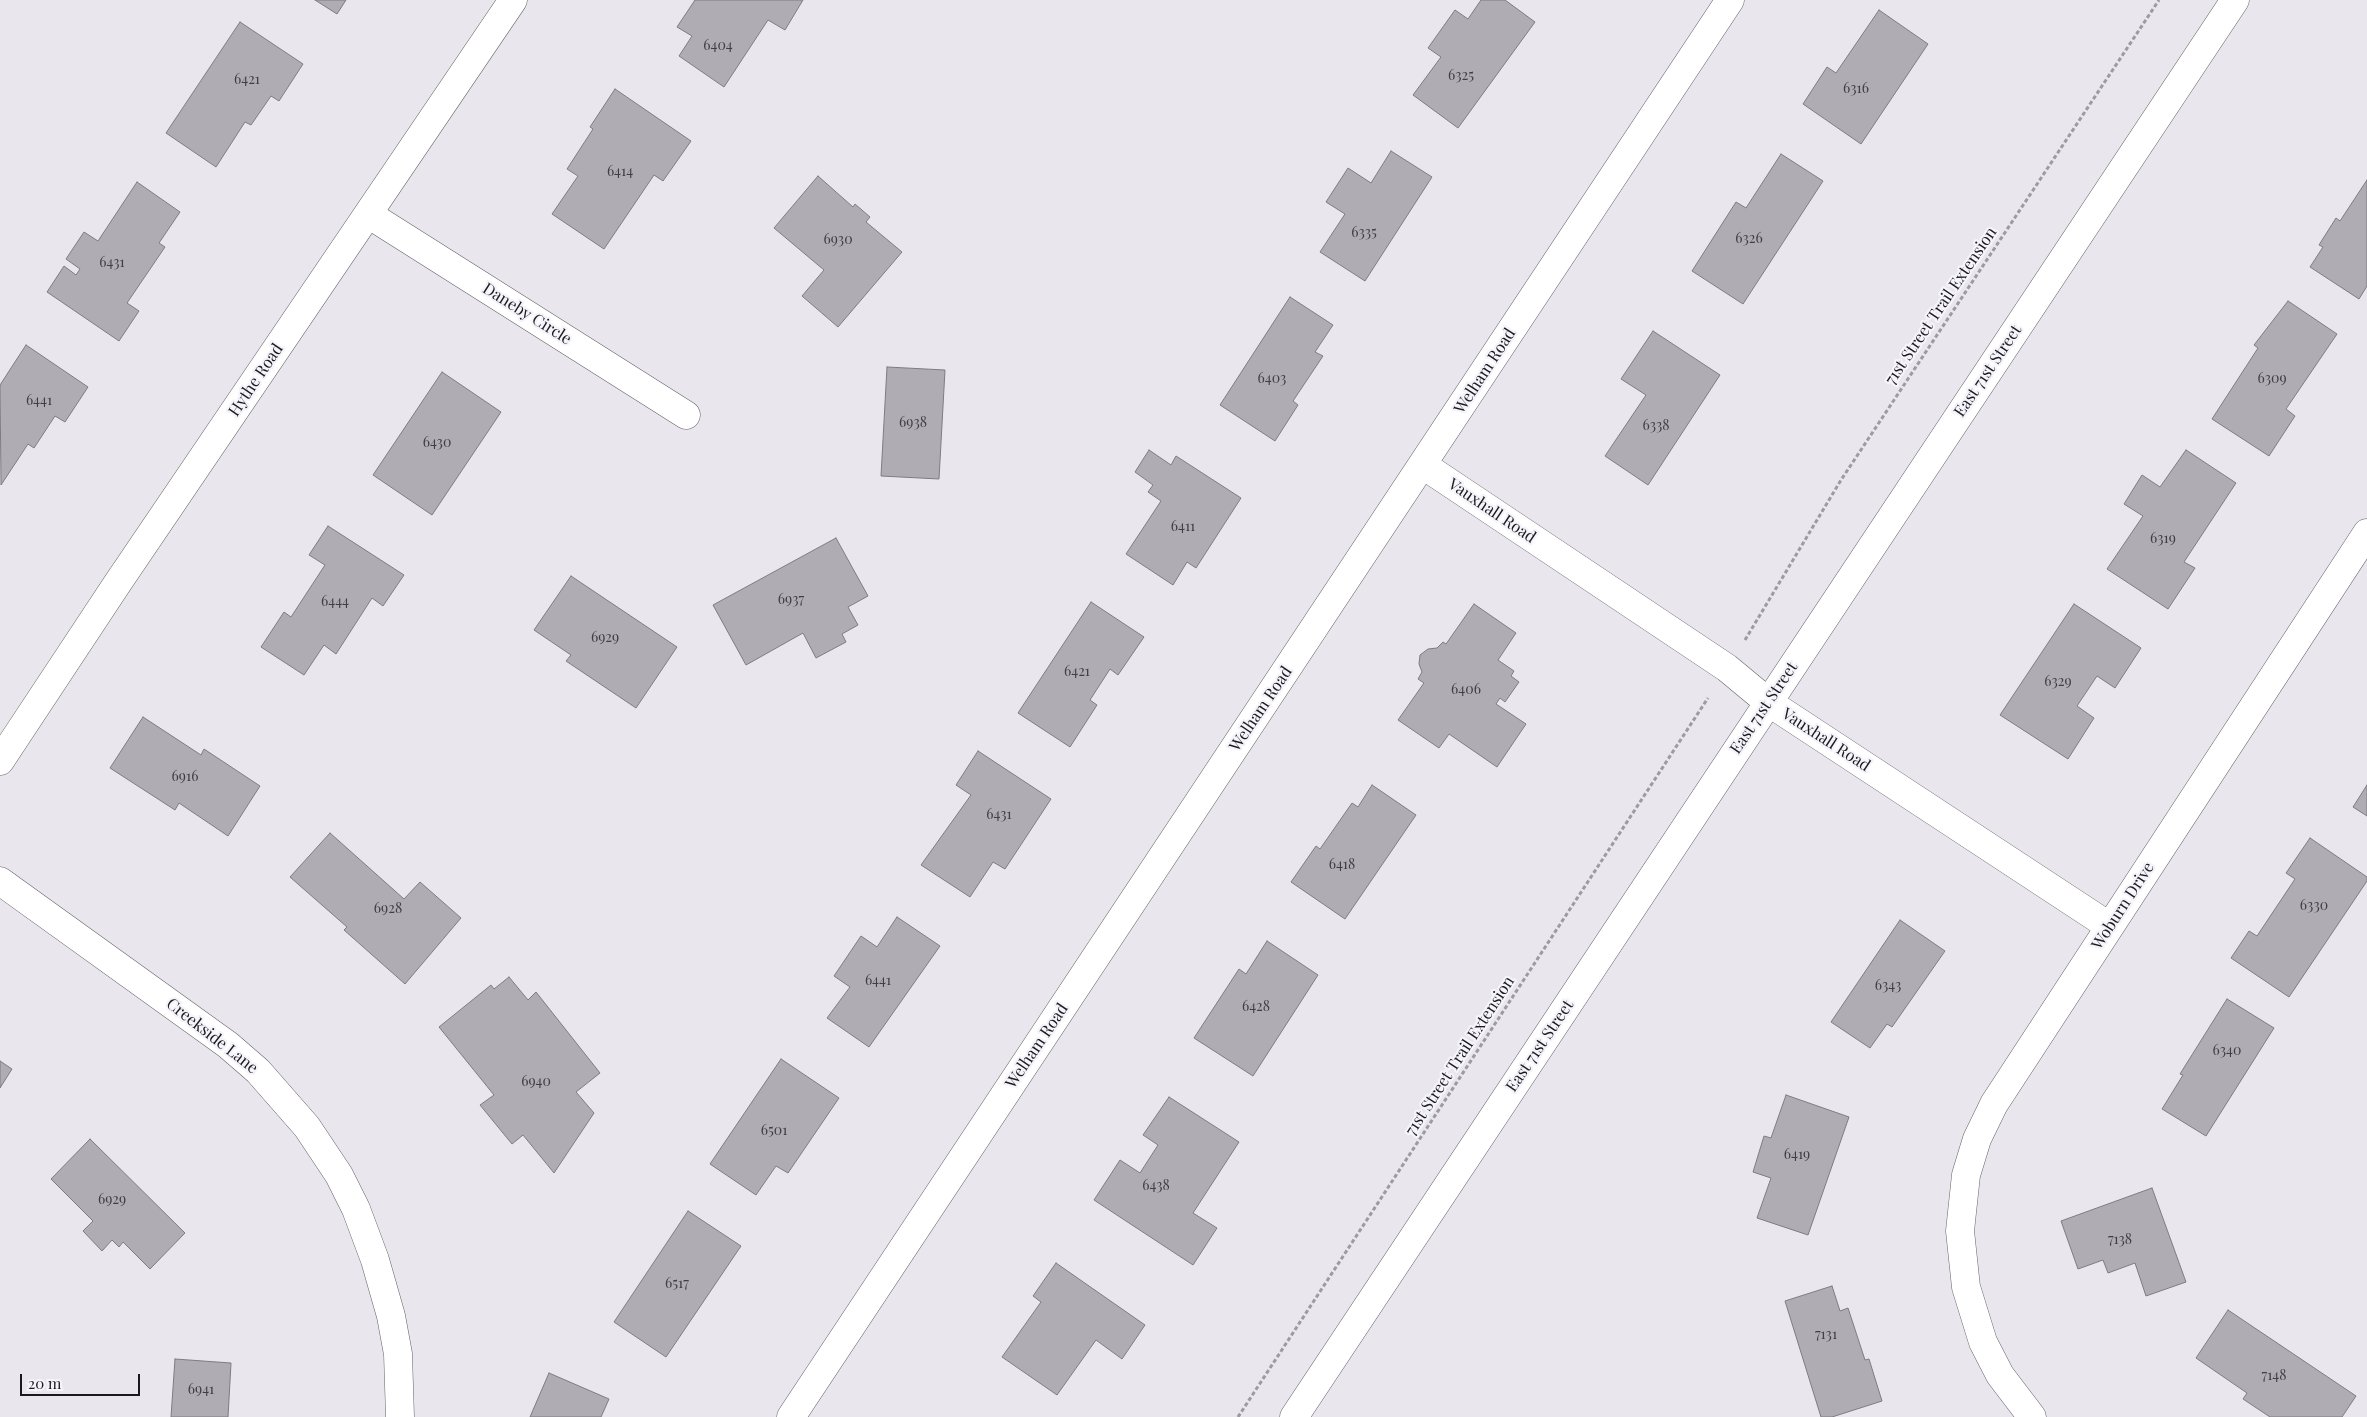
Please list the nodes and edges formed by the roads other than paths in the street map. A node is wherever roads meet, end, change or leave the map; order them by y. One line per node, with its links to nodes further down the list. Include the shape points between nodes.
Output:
1 (513, 0): 4 (street, Hythe Road)
2 (1730, 0): 6 (street, Welham Road)
3 (2235, 0): 8 (street, East 71st Street)
4 (368, 214): 5 (street, Daneby Circle); 9 (street, Hythe Road)
5 (686, 415)
6 (1423, 465): 8 (street, Vauxhall Road, via 1727,668); 13 (street, Welham Road)
7 (2367, 533): 11 (street, Woburn Drive)
8 (1768, 702): 11 (street, Vauxhall Road); 14 (street, East 71st Street)
9 (0, 761)
10 (0, 881): 12 (street, Creekside Lane, via 228,1045 258,1071 307,1127 339,1175 375,1260 398,1354)
11 (2109, 926): 15 (street, Woburn Drive, via 1994,1104 1977,1139 1966,1175 1960,1231 1963,1270 1971,1306 1983,1342 2000,1375)
12 (400, 1417)
13 (791, 1417)
14 (1294, 1417)
15 (2032, 1417)

